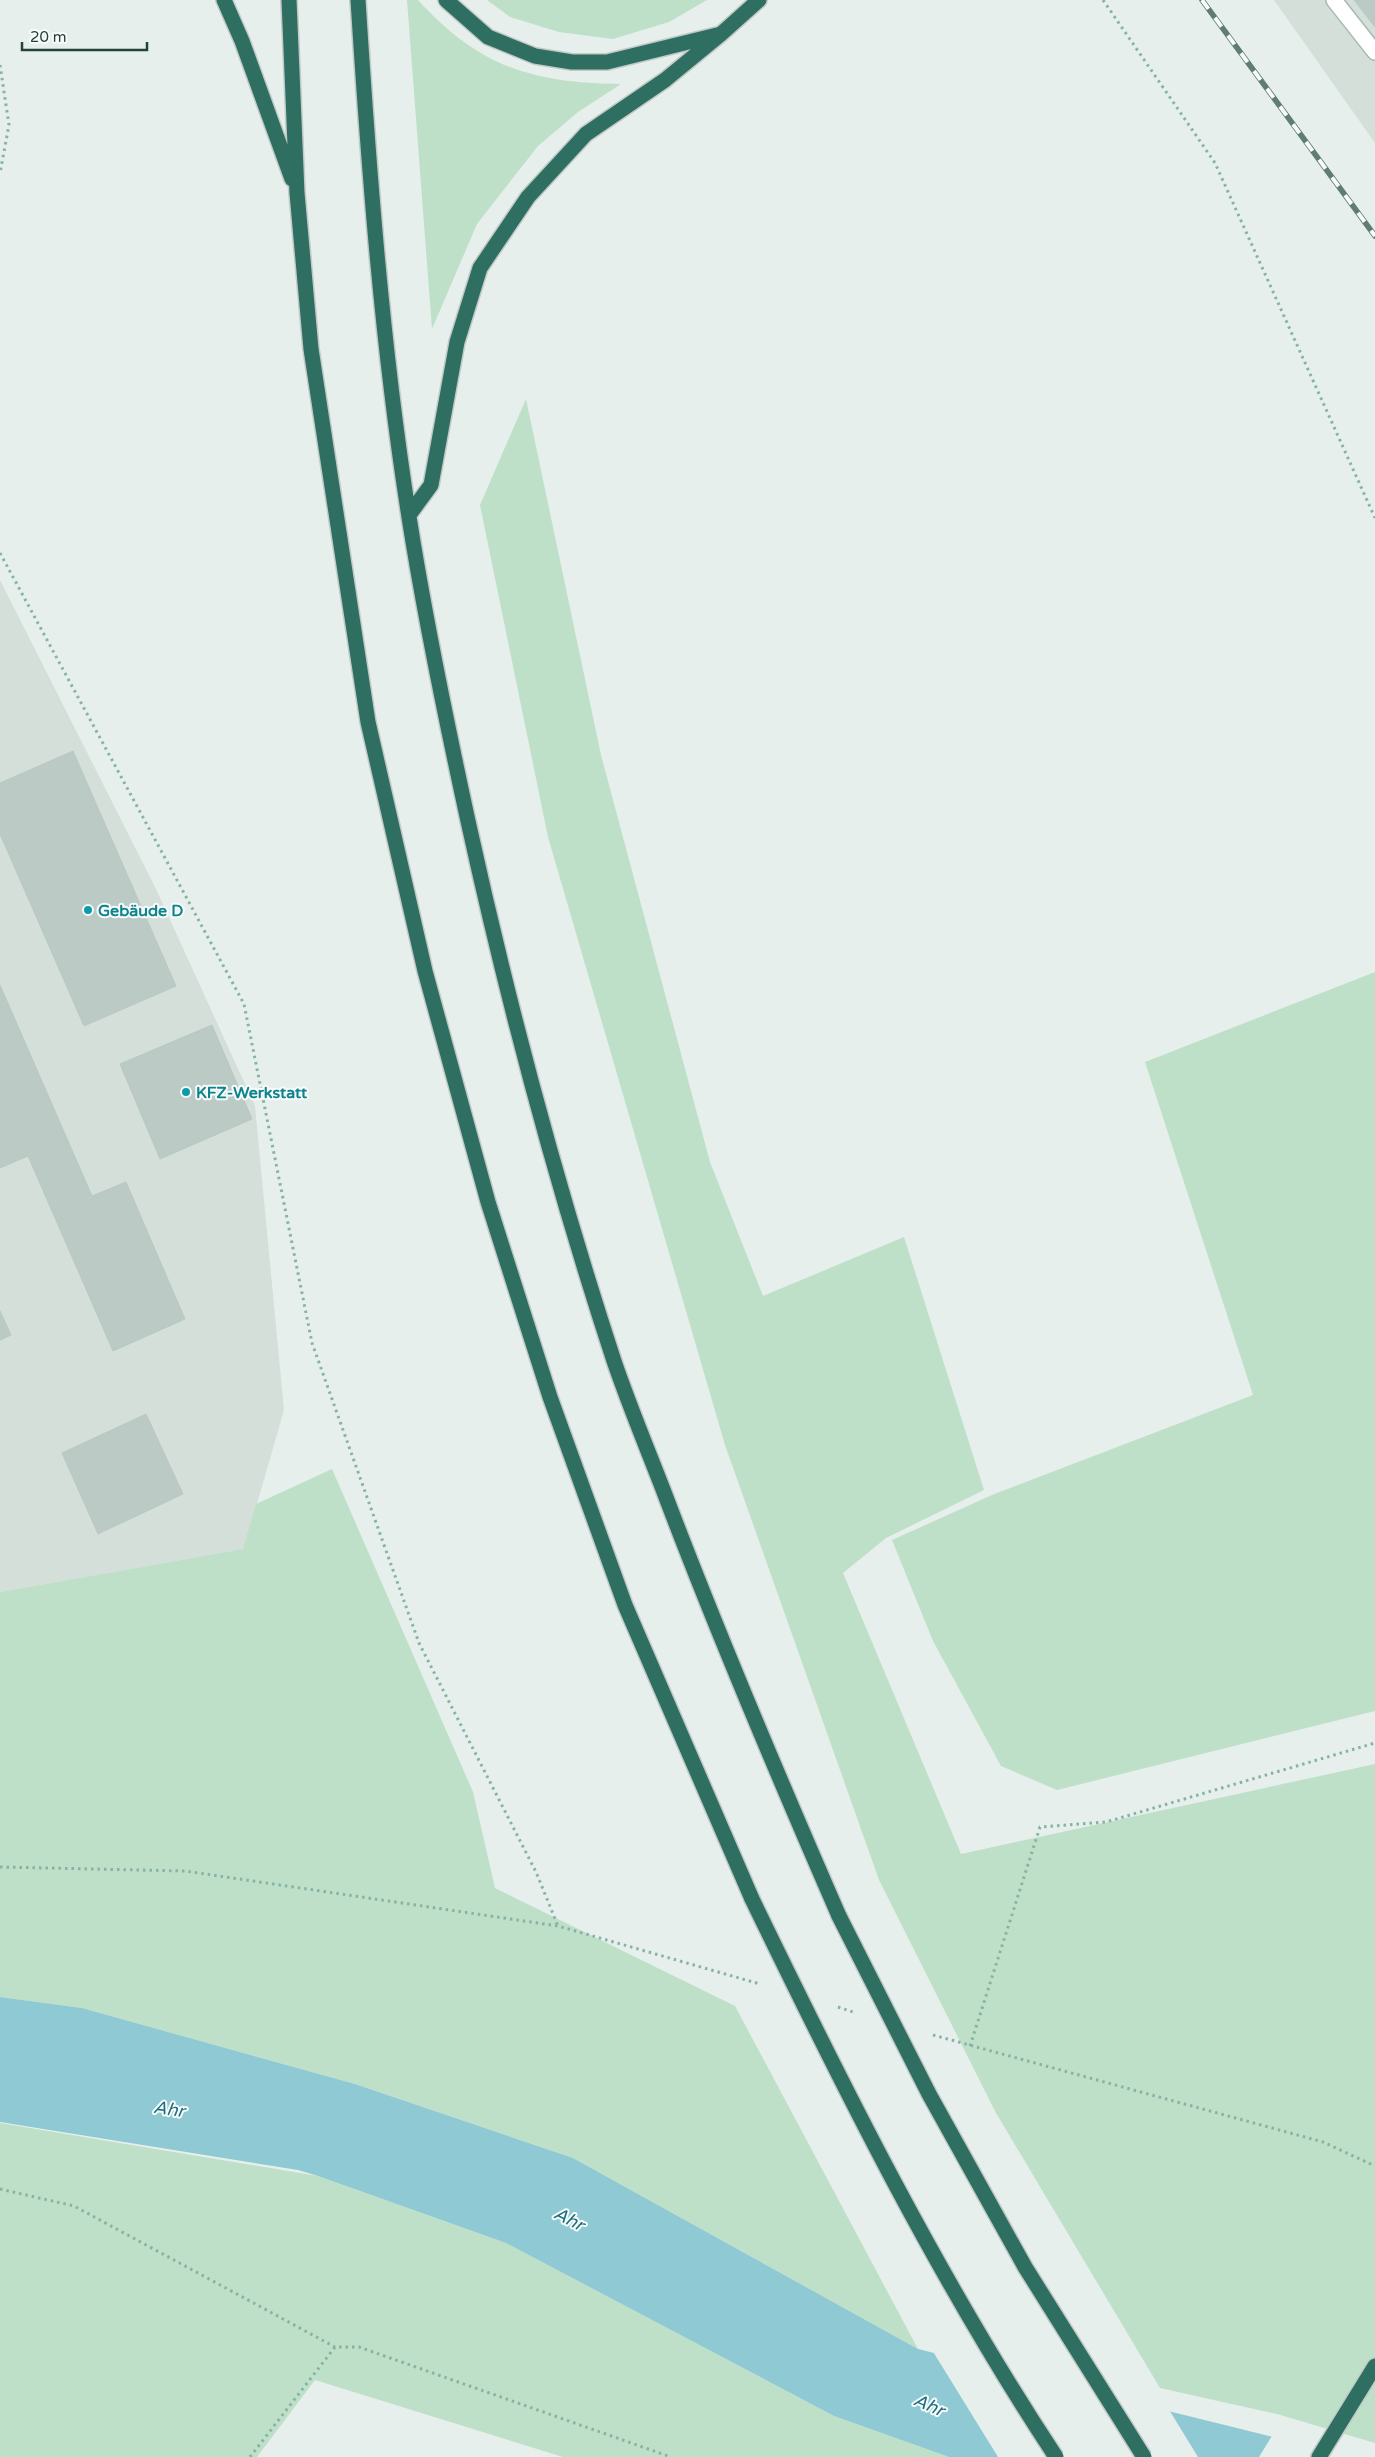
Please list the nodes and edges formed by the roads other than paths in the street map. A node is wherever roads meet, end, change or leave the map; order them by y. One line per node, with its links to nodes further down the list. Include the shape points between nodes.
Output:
1 (224, 0): 9 (highway)
2 (289, 0): 9 (highway)
3 (358, 0): 10 (highway, via 382,316)
4 (446, 0): 7 (highway, via 488,37 535,56 572,62 607,62)
5 (759, 0): 7 (highway)
6 (1334, 0): 8 (lane)
7 (721, 34): 10 (highway, via 665,80 586,134 528,197 480,268 457,342 431,485)
8 (1375, 52)
9 (297, 193): 12 (highway, bridge, via 311,349 368,722 428,981 488,1202 550,1397 626,1605 752,1900 840,2081 933,2252)
10 (409, 515): 13 (highway, bridge, via 440,691 496,944 553,1158 615,1364 696,1578 839,1916 929,2094 1025,2267)
11 (1375, 2366): 14 (highway)
12 (1056, 2457)
13 (1144, 2457)
14 (1319, 2457)

